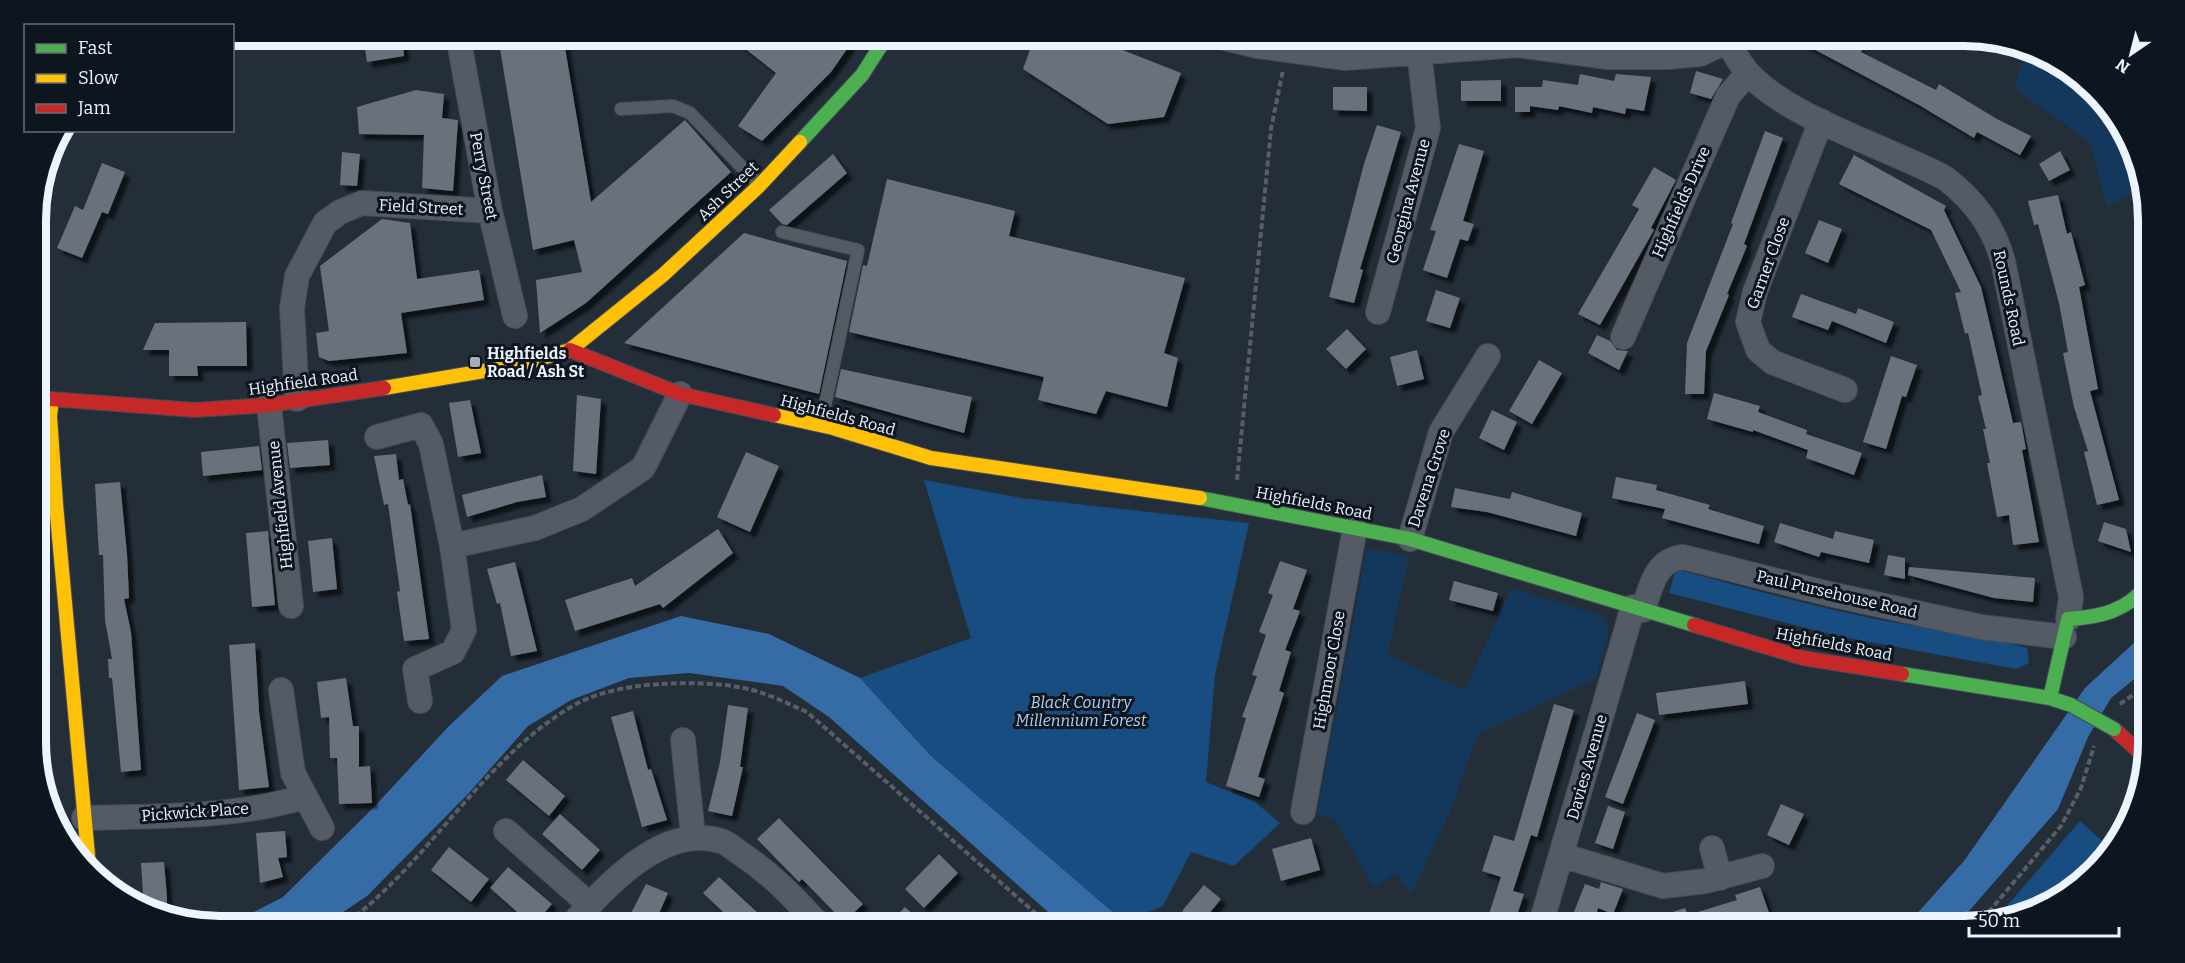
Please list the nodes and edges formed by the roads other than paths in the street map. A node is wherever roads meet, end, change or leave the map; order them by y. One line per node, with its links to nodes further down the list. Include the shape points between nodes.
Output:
1 (1261, 46): 8 (street, via 1345,58)
2 (1500, 46): 8 (street)
3 (1527, 46): 4 (street, via 1608,57 1667,57 1700,54)
4 (1714, 46)
5 (1731, 46): 9 (street, Rounds Road)
6 (460, 47): 13 (street, Perry Street)
7 (880, 47): 12 (street, Ash Street, via 861,75)
8 (1419, 52): 15 (street, Georgina Avenue, via 1428,128)
9 (1748, 73): 11 (street, Rounds Road, via 1785,101); 17 (street, Highfields Drive, via 1728,96)
10 (621, 109): 12 (lane, via 673,106 690,113)
11 (1821, 121): 20 (street, Garner Close, via 1755,292 1748,322 1758,350 1772,362); 34 (street, Rounds Road, via 1945,178 1975,205 1993,231 2003,261 2069,586)
12 (759, 186): 18 (street, Ash Street, via 663,275)
13 (490, 211): 16 (street, Perry Street); 23 (street, Field Street, via 362,203 325,223 297,276 292,308)
14 (782, 232): 26 (lane, via 858,250)
15 (1378, 312)
16 (515, 316)
17 (1623, 337)
18 (570, 350): 21 (street, Highfields Road); 23 (street, Highfield Road, via 462,376)
19 (1488, 356): 29 (street, Davena Grove, via 1441,432)
20 (1845, 390)
21 (680, 394): 26 (street, Highfields Road); 30 (street, via 643,468 582,509 535,528)
22 (47, 399): 24 (street, Highfield Road)
23 (297, 399): 25 (street, Highfield Road)
24 (52, 400): 25 (street, Highfield Road, via 195,410); 42 (street, via 55,493)
25 (269, 405): 32 (street, Highfield Avenue)
26 (821, 425): 28 (street, Highfields Road, via 931,458 1235,504)
27 (377, 437): 30 (street, via 422,425 431,444)
28 (1355, 528): 29 (street, Highfields Road); 41 (street, Highmoor Close)
29 (1410, 539): 33 (street, Highfields Road)
30 (452, 546): 37 (street, via 464,630 453,652 416,669)
31 (2138, 598): 34 (street, via 2120,612)
32 (291, 606)
33 (1638, 609): 34 (street, Paul Pursehouse Road, via 1657,571 1666,562 1683,557 1981,627); 36 (street, Highfields Road, via 1803,658); 48 (street, Davies Avenue)
34 (2066, 628): 36 (street, Rounds Road)
35 (281, 690): 40 (street, via 293,773)
36 (2050, 698): 39 (street, Highfields Road, bridge, via 2114,729)
37 (420, 701)
38 (683, 740): 45 (street)
39 (2138, 750)
40 (304, 797): 42 (street, Pickwick Place, via 277,805 204,815); 43 (street)
41 (1303, 812)
42 (84, 818): 47 (street)
43 (322, 828)
44 (506, 831): 51 (street)
45 (693, 836): 51 (street, via 625,870); 53 (street, via 723,842 770,873)
46 (1712, 848): 50 (street)
47 (88, 855)
48 (1562, 855): 50 (street, via 1663,886 1685,886); 54 (street, Davies Avenue)
49 (1762, 866): 50 (street)
50 (1720, 878)
51 (590, 905): 52 (street)
52 (580, 916)
53 (811, 916)
54 (1543, 916)

